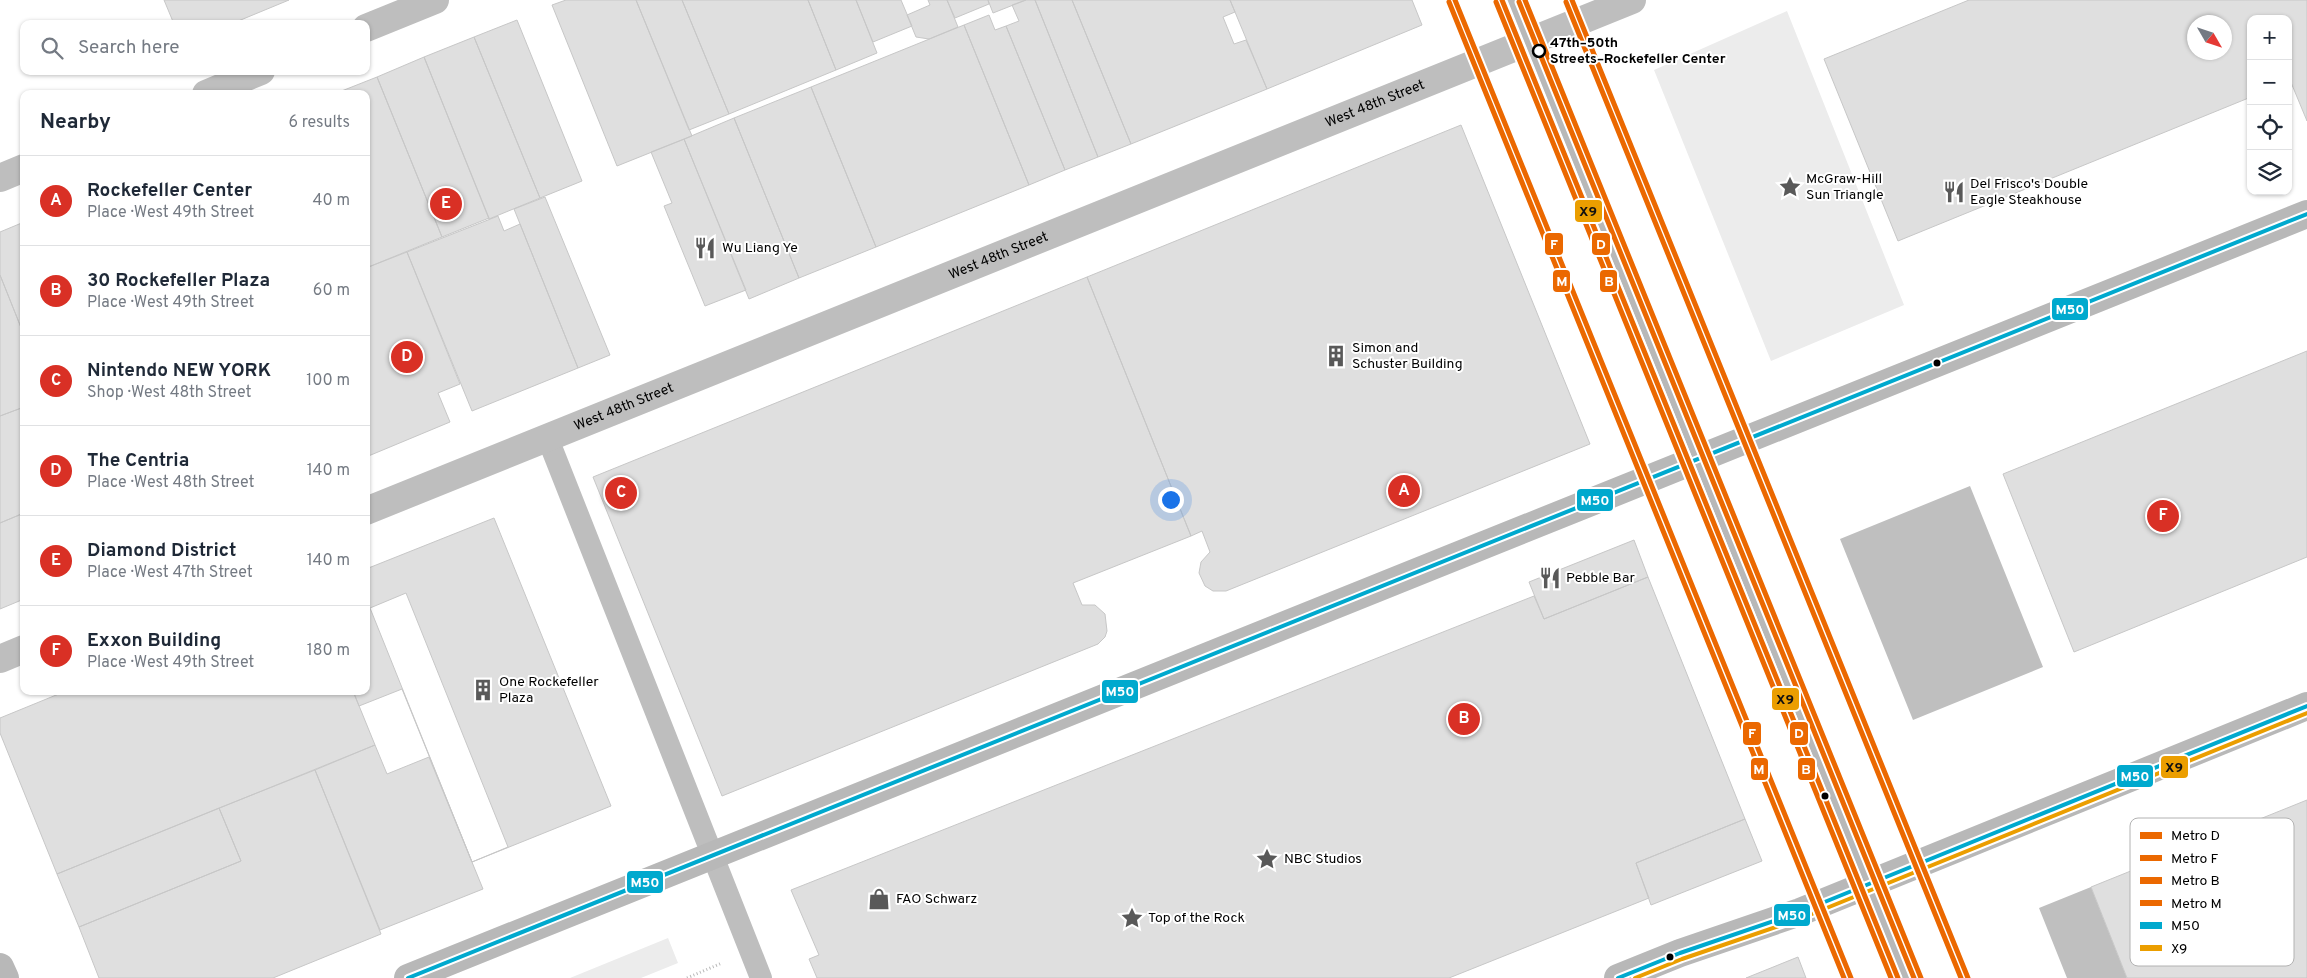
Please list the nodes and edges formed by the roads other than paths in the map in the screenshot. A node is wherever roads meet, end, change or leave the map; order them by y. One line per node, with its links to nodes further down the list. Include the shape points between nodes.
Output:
1 (435, 0): 4 (street)
2 (1510, 0): 5 (main road)
3 (1632, 0): 5 (street, West 48th Street)
4 (370, 26)
5 (1527, 42): 11 (street, West 48th Street); 12 (main road)
6 (251, 75): 7 (street)
7 (216, 90)
8 (20, 170): 9 (street)
9 (0, 178)
10 (2307, 214): 12 (main road)
11 (548, 439): 13 (street, West 48th Street); 17 (street)
12 (1696, 460): 17 (main road); 18 (main road)
13 (370, 509)
14 (20, 651): 15 (street)
15 (0, 659)
16 (2307, 706): 18 (main road)
17 (712, 856): 21 (main road); 22 (street)
18 (1868, 885): 23 (main road); 24 (main road)
19 (0, 967): 20 (main road)
20 (4, 978)
21 (408, 978)
22 (761, 978)
23 (1618, 978)
24 (1905, 978)

